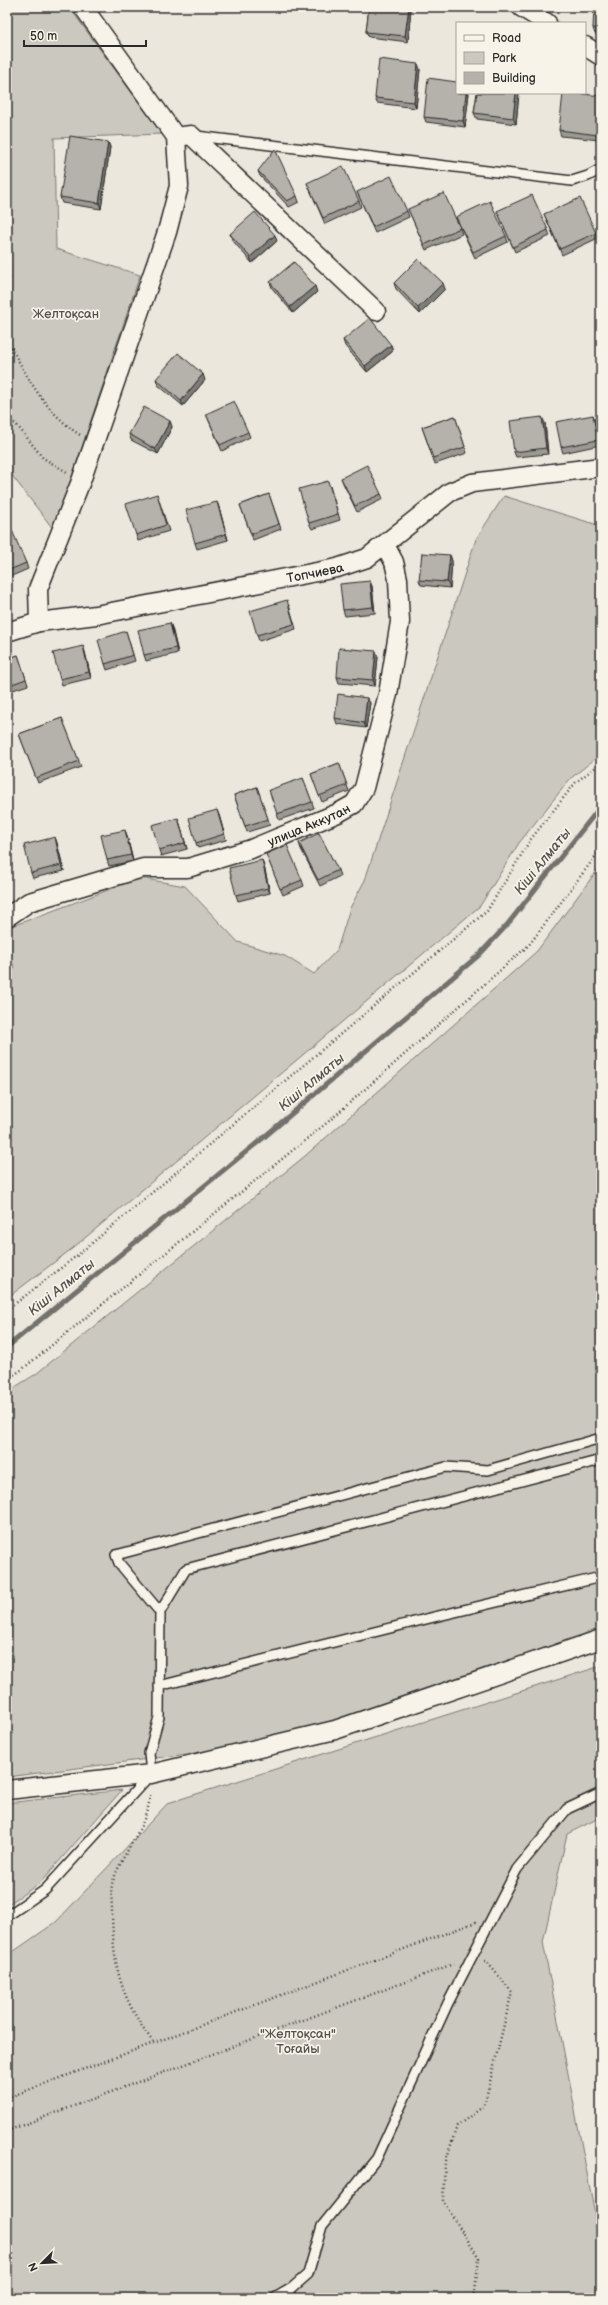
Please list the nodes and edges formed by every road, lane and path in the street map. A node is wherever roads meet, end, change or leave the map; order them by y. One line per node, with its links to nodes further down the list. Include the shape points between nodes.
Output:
1 (83, 7): 6 (street)
2 (521, 7): 3 (street)
3 (545, 22)
4 (586, 47): 5 (street)
5 (601, 56)
6 (184, 136): 7 (lane, via 572,181); 10 (street); 13 (street, via 179,186 167,232)
7 (601, 169)
8 (7, 246): 9 (path, via 10,278)
9 (7, 301)
10 (376, 311)
11 (7, 340): 13 (path, via 38,395 61,422)
12 (7, 419): 15 (path, via 16,424 43,458)
13 (94, 444): 15 (street)
14 (601, 467): 16 (street, Топчиева, via 472,483 450,492)
15 (81, 481): 17 (street, via 38,589)
16 (385, 545): 17 (street, Топчиева, via 367,558 338,568 96,615); 21 (street, улица Аккутан, via 394,562 398,579 400,622 388,694 364,788 354,804 251,849 188,868 143,868 29,902)
17 (39, 622): 18 (street, Топчиева)
18 (7, 632)
19 (601, 763): 22 (path, via 576,782 532,839 487,911 79,1254)
20 (601, 849): 23 (path, via 529,945 329,1122)
21 (7, 917)
22 (7, 1310)
23 (7, 1379)
24 (601, 1438): 27 (lane, via 488,1470 446,1467 116,1555 119,1563)
25 (601, 1460): 27 (lane, via 186,1569)
26 (601, 1577): 29 (lane)
27 (160, 1612): 29 (lane)
28 (601, 1640): 30 (street, via 335,1730)
29 (159, 1686): 30 (lane, via 159,1717 149,1753)
30 (151, 1774): 31 (street); 34 (lane, via 45,1890); 36 (path, via 149,1810 112,1882 113,1949 122,1986 136,2019)
31 (7, 1790)
32 (601, 1793): 33 (lane, via 567,1809 517,1869)
33 (493, 1915): 35 (lane); 36 (path)
34 (7, 1916)
35 (472, 1957): 38 (path); 39 (lane, via 448,2003 377,2158 322,2226 308,2274); 40 (path, via 487,1962 512,1992 484,2106 457,2126 445,2164 443,2201 479,2258)
36 (153, 2042): 37 (path)
37 (7, 2098)
38 (7, 2131)
39 (275, 2298)
40 (474, 2298)

